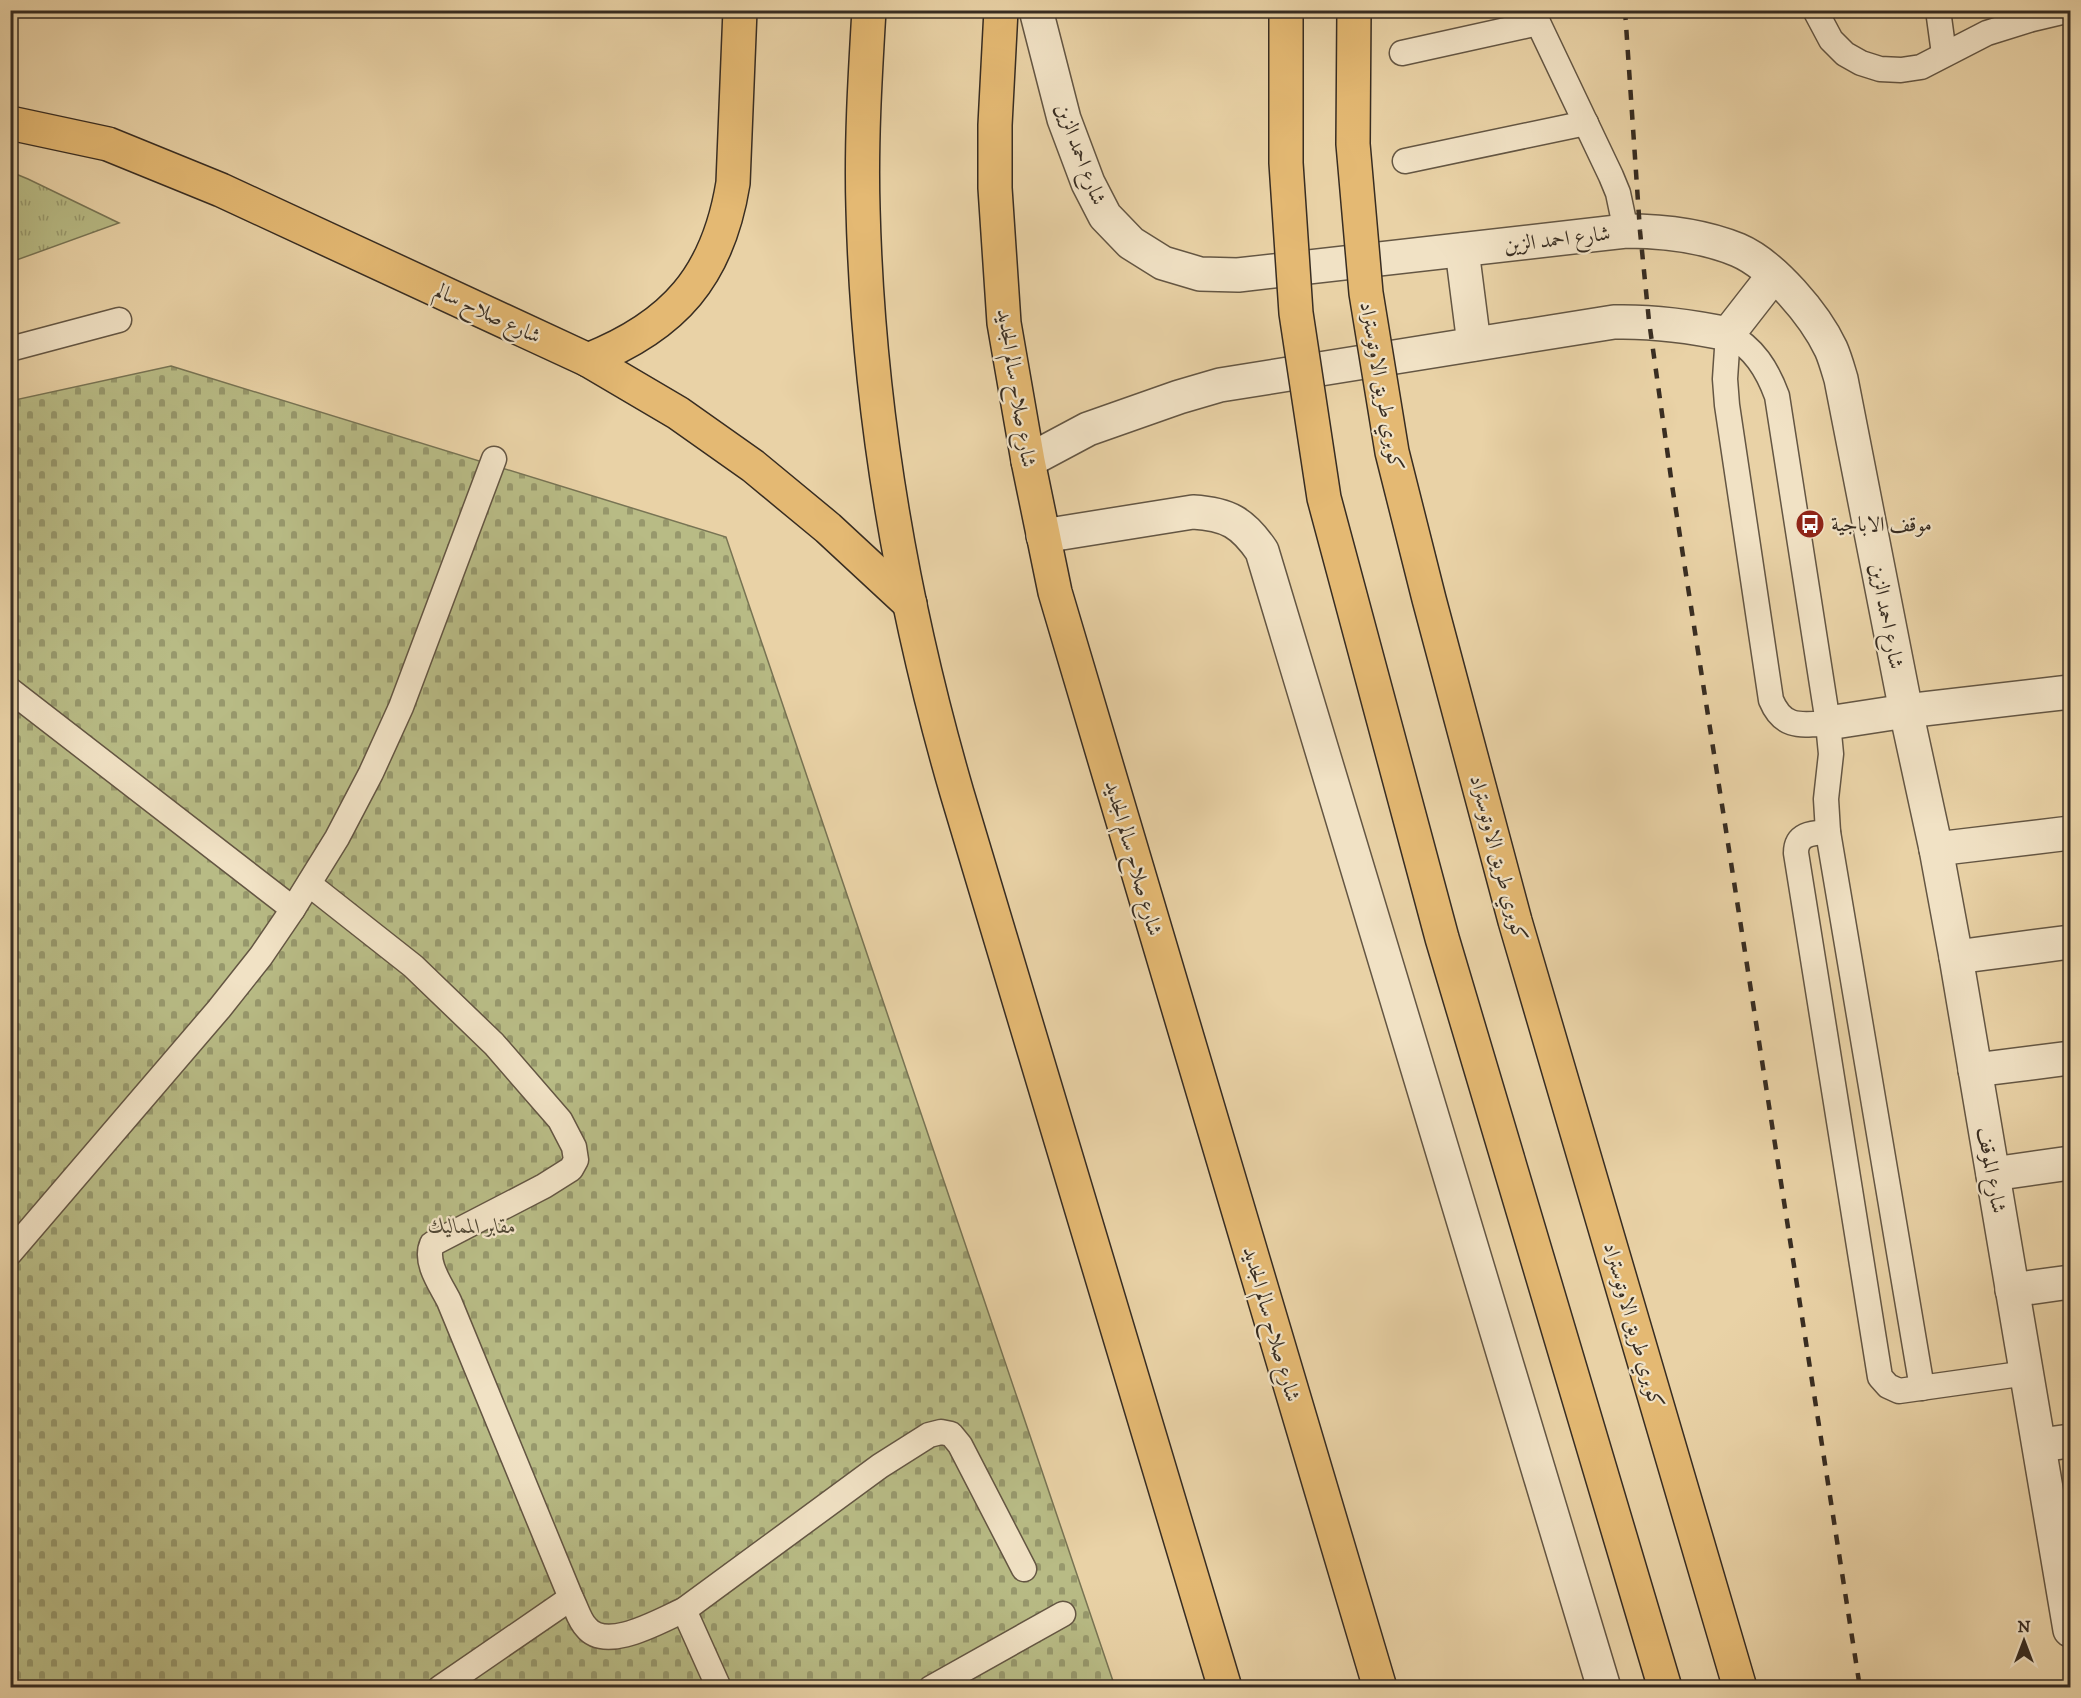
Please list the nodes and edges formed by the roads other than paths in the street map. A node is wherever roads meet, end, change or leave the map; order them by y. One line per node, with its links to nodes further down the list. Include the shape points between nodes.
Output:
1 (740, 10): 23 (main road, via 733,183 721,236 694,284 673,309 638,337)
2 (869, 10): 27 (main road, via 862,209 869,315 891,503)
3 (1001, 10): 25 (main road, شارع صلاح سالم الجديد, via 995,188 1004,323)
4 (1036, 10): 17 (street, شارع احمد الزين, via 1064,119 1088,183 1105,216 1131,243 1164,264 1200,274 1238,275)
5 (1286, 10): 61 (main road, bridge, via 1286,163 1296,313 1324,498 1442,938)
6 (1354, 10): 62 (main road, كوبري طريق الاوتوستراد, bridge, via 1353,144 1366,293 1392,452 1515,921)
7 (1815, 10): 12 (lane, via 1831,40 1861,63 1901,70 1921,67)
8 (1938, 10): 12 (lane)
9 (2070, 10): 12 (lane, via 1987,33)
10 (1535, 17): 11 (lane); 14 (lane)
11 (1402, 53)
12 (1944, 54)
13 (10, 123): 23 (main road, شارع صلاح سالم, via 108,144 221,190)
14 (1586, 123): 15 (lane); 16 (lane, via 1618,193)
15 (1405, 161)
16 (1626, 231): 17 (street, شارع احمد الزين); 18 (street, شارع احمد الزين, via 1707,240 1740,251)
17 (1462, 250): 21 (street)
18 (1774, 275): 20 (street); 30 (street, شارع احمد الزين, via 1815,322 1831,349 1841,379)
19 (119, 320): 22 (lane)
20 (1728, 334): 21 (street, via 1649,321 1614,322); 31 (lane, via 1757,356 1777,396); 31 (lane, via 1727,405 1771,700 1783,719 1793,724)
21 (1474, 344): 25 (street, via 1220,386 1088,429)
22 (10, 349)
23 (588, 360): 27 (main road, شارع صلاح سالم, via 678,413 753,466)
24 (494, 459): 35 (lane, via 401,707 337,838)
25 (1028, 462): 26 (main road, شارع صلاح سالم الجديد)
26 (1043, 536): 59 (main road, شارع صلاح سالم الجديد, via 1059,603); 60 (street, via 1193,512 1214,513 1234,521 1262,551)
27 (910, 604): 58 (main road, via 938,728)
28 (10, 690): 36 (lane)
29 (2070, 692): 30 (street)
30 (1905, 711): 31 (street); 34 (street, شارع الموقف)
31 (1828, 723): 32 (lane)
32 (1828, 832): 47 (lane); 47 (lane, via 1803,836 1798,840 1796,853 1877,1366 1888,1386 1899,1391)
33 (2070, 833): 34 (street)
34 (1936, 849): 38 (street, شارع الموقف)
35 (309, 884): 36 (lane); 51 (lane, via 413,966 494,1044 560,1120 574,1147 576,1160 571,1169 432,1245 429,1251 430,1263)
36 (293, 909): 43 (lane, via 219,1009)
37 (2070, 942): 38 (street)
38 (1956, 957): 40 (street, شارع الموقف)
39 (2070, 1058): 40 (street)
40 (1975, 1070): 42 (street, شارع الموقف)
41 (2070, 1163): 42 (street)
42 (1993, 1174): 45 (street, شارع الموقف)
43 (10, 1253)
44 (2070, 1282): 45 (street)
45 (2012, 1290): 46 (street, شارع الموقف)
46 (2027, 1374): 47 (lane); 48 (street, شارع الموقف)
47 (1922, 1388)
48 (2055, 1443): 50 (street, شارع الموقف)
49 (1024, 1569): 52 (lane, via 960,1445 951,1434 941,1432 929,1435 880,1466)
50 (2066, 1578): 54 (street, شارع الموقف)
51 (571, 1598): 52 (lane, via 586,1628 600,1637 642,1629); 55 (lane)
52 (684, 1610): 56 (lane)
53 (1063, 1614): 57 (lane)
54 (2070, 1630)
55 (440, 1688)
56 (718, 1688)
57 (931, 1688)
58 (1225, 1688)
59 (1380, 1688)
60 (1604, 1688)
61 (1665, 1688)
62 (1740, 1688)

